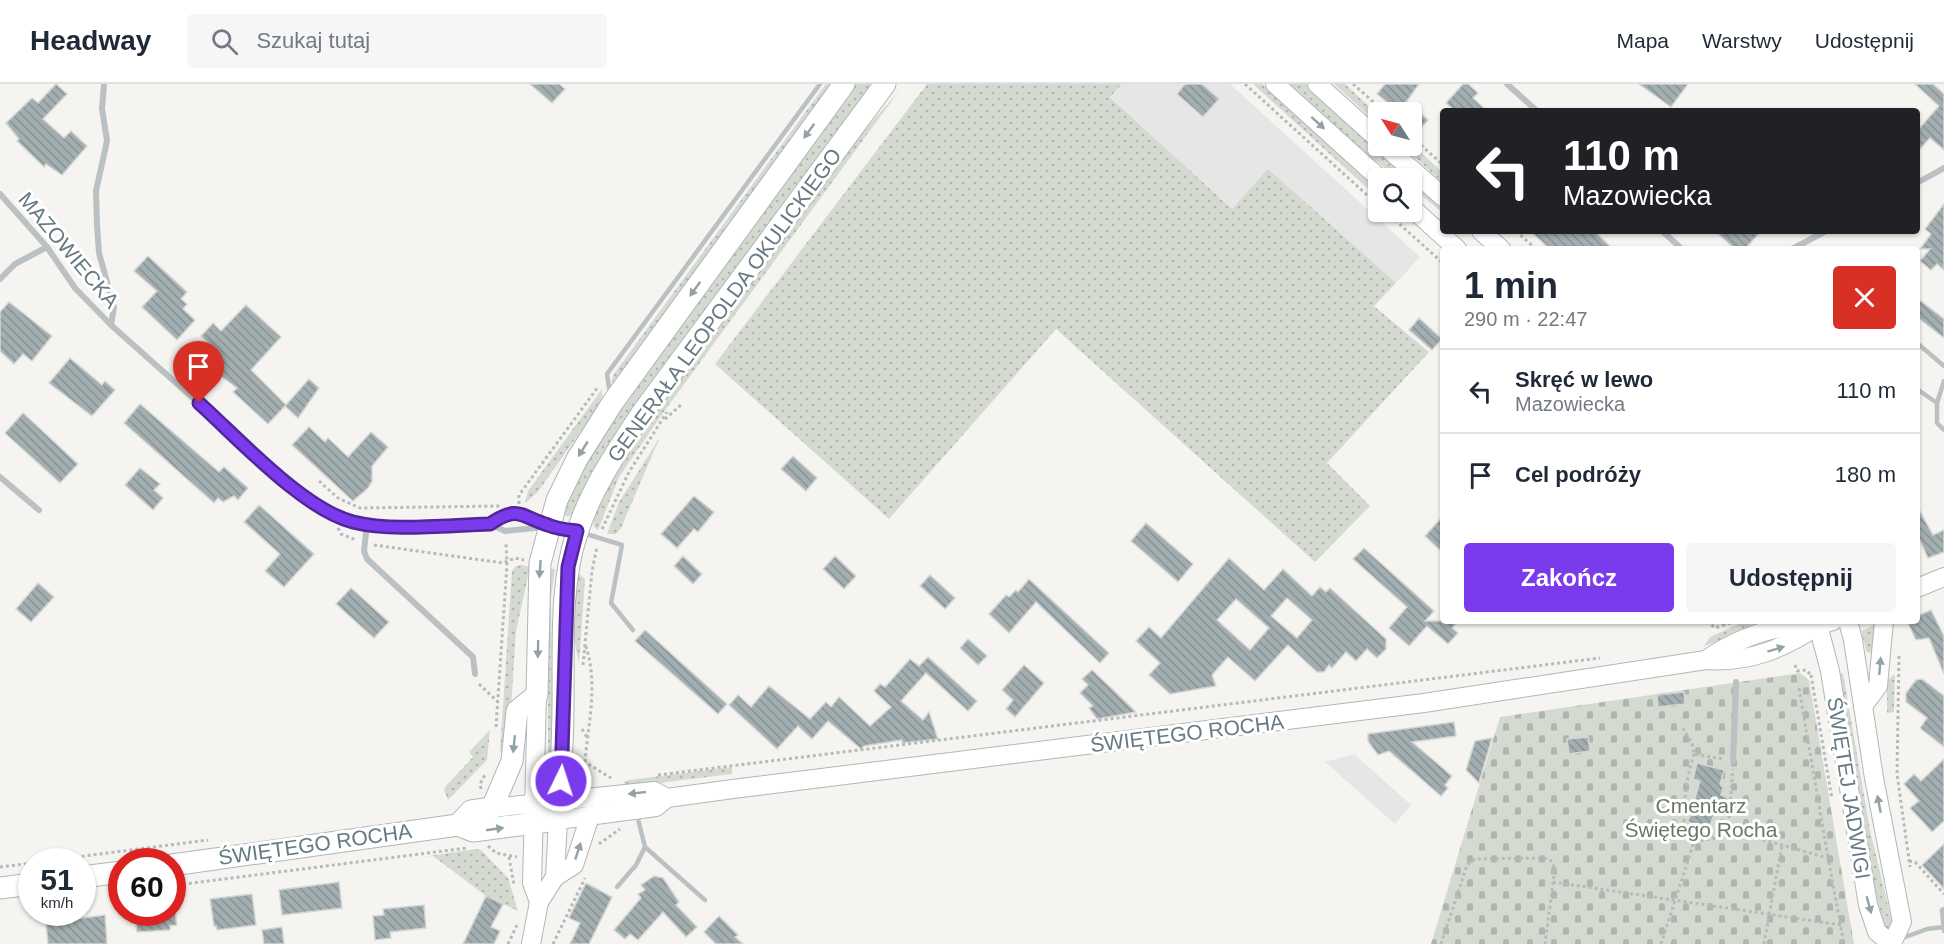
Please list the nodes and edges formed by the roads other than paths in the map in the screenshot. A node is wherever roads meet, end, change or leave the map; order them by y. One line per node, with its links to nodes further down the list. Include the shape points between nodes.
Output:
1 (104, 84): 30 (street, via 102,108 107,141 96,191 99,253 114,308)
2 (820, 84): 35 (lane, via 608,374)
3 (844, 84): 35 (main road, GENERAŁA LEOPOLDA OKULICKIEGO, one-way to 35)
4 (885, 84): 43 (main road, GENERAŁA LEOPOLDA OKULICKIEGO, via 636,422 605,471)
5 (1275, 84): 11 (street, one-way to 11)
6 (1317, 84): 9 (street)
7 (1507, 84): 8 (street)
8 (1534, 108)
9 (1368, 130)
10 (1396, 156): 15 (street)
11 (1368, 168)
12 (1944, 168): 13 (street)
13 (1920, 181)
14 (0, 194): 28 (street, MAZOWIECKA)
15 (1440, 194)
16 (1422, 217): 17 (street)
17 (1440, 234)
18 (1441, 234): 23 (street)
19 (1484, 234): 24 (street)
20 (1665, 234): 25 (street)
21 (1820, 234): 22 (street)
22 (1805, 242): 26 (street); 27 (lane)
23 (1454, 246)
24 (1498, 246)
25 (1679, 246)
26 (1798, 246)
27 (1807, 246)
28 (47, 247): 29 (street, via 15,264); 30 (street, MAZOWIECKA, via 75,288)
29 (0, 279)
30 (111, 325): 40 (street, MAZOWIECKA, via 304,497 328,514)
31 (1920, 346): 32 (lane)
32 (1944, 366)
33 (1944, 381): 36 (lane)
34 (1920, 391): 36 (lane)
35 (613, 402): 42 (main road, GENERAŁA LEOPOLDA OKULICKIEGO, one-way to 42, via 577,459)
36 (1937, 403): 37 (lane, via 1937,423)
37 (1944, 430)
38 (0, 477): 39 (street)
39 (39, 510)
40 (367, 524): 41 (street, MAZOWIECKA); 54 (street, via 367,559 472,657)
41 (490, 524): 42 (street, MAZOWIECKA, via 505,531); 42 (street, via 504,514 519,512)
42 (549, 526): 43 (street); 56 (main road, GENERAŁA LEOPOLDA OKULICKIEGO, one-way to 56, via 540,562)
43 (577, 531): 52 (lane, via 622,545 611,603); 62 (main road, GENERAŁA LEOPOLDA OKULICKIEGO, via 568,567)
44 (1944, 577): 45 (street)
45 (1920, 587)
46 (1807, 624): 51 (street, ŚWIĘTEGO ROCHA)
47 (1820, 624): 53 (street, ŚWIĘTEGO ROCHA, one-way to 47, via 1728,662 1777,650)
48 (1823, 624): 76 (street, ŚWIĘTEJ JADWIGI, one-way to 76, via 1868,905 1877,932)
49 (1849, 624): 57 (street, ŚWIĘTEJ JADWIGI)
50 (1884, 624): 57 (street, one-way to 50, via 1878,686)
51 (1761, 628): 53 (street, ŚWIĘTEGO ROCHA, via 1724,646)
52 (633, 630)
53 (1706, 660): 59 (street, ŚWIĘTEGO ROCHA, via 1424,703)
54 (475, 674)
55 (1736, 682): 58 (street)
56 (537, 695): 60 (main road, one-way to 60, via 517,711 512,761); 63 (street, GENERAŁA LEOPOLDA OKULICKIEGO)
57 (1863, 706): 76 (street, ŚWIĘTEJ JADWIGI, one-way to 57, via 1902,922)
58 (1733, 761)
59 (667, 798): 61 (street, ŚWIĘTEGO ROCHA, via 656,807); 62 (street, ŚWIĘTEGO ROCHA, one-way to 62, via 654,791)
60 (492, 808): 63 (street, ŚWIĘTEGO ROCHA); 65 (main road, ŚWIĘTEGO ROCHA, via 471,811)
61 (636, 809): 64 (street, ŚWIĘTEGO ROCHA); 66 (lane)
62 (559, 810): 63 (main road, ŚWIĘTEGO ROCHA); 64 (street, ŚWIĘTEGO ROCHA); 68 (street)
63 (534, 813): 65 (main road, ŚWIĘTEGO ROCHA, one-way to 63, via 473,831); 73 (street, GENERAŁA LEOPOLDA OKULICKIEGO, via 532,883)
64 (590, 816): 68 (street, one-way to 64, via 574,865)
65 (458, 825): 67 (main road, ŚWIĘTEGO ROCHA)
66 (645, 848): 70 (lane); 72 (lane)
67 (186, 873)
68 (555, 877): 73 (street)
69 (18, 886): 71 (main road)
70 (617, 887)
71 (0, 888)
72 (705, 900)
73 (540, 902): 77 (street)
74 (1944, 909): 75 (lane)
75 (1944, 928): 76 (lane, via 1916,932)
76 (1892, 943)
77 (531, 944)

